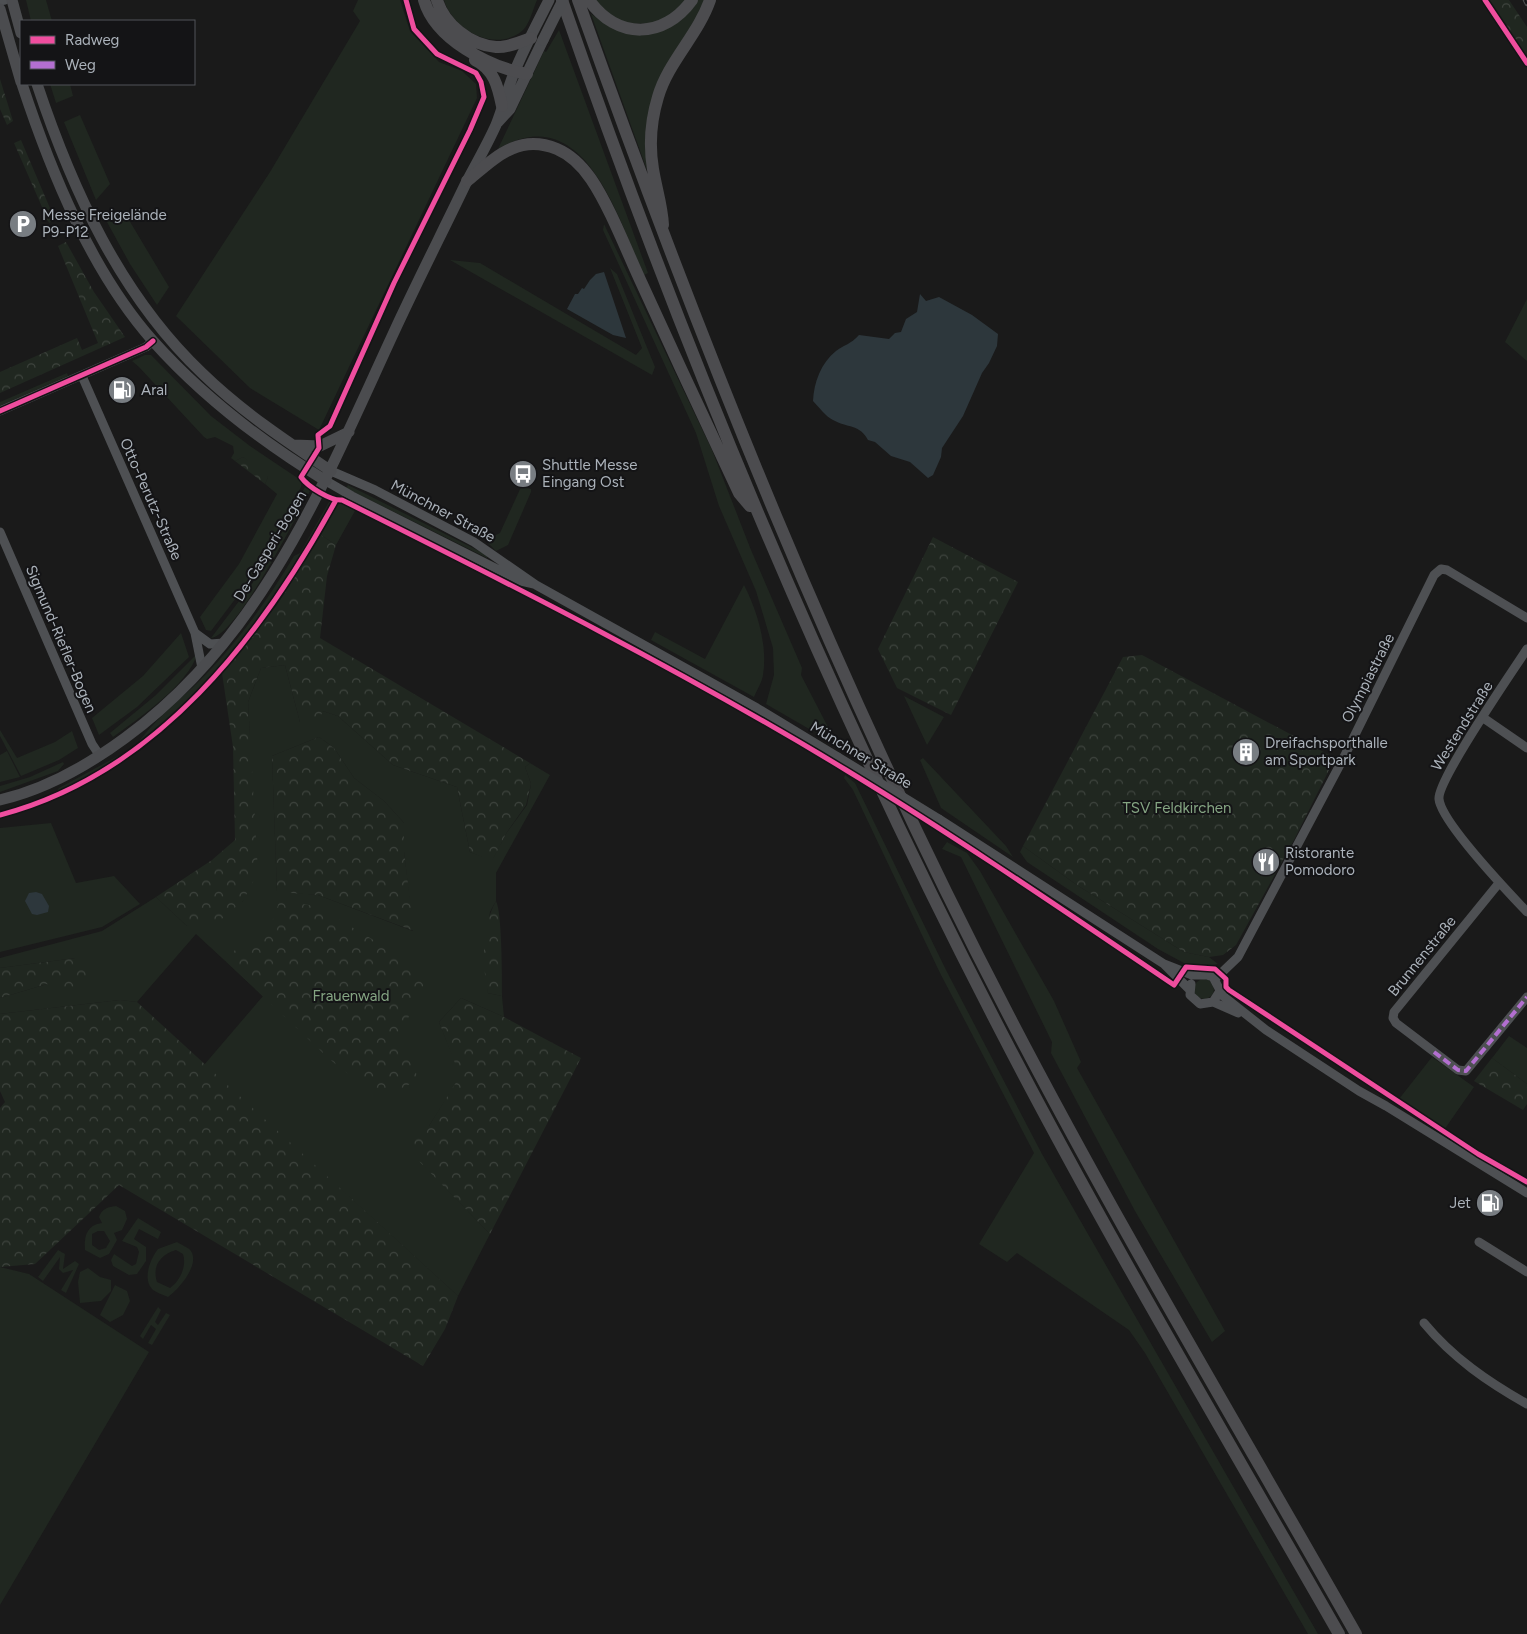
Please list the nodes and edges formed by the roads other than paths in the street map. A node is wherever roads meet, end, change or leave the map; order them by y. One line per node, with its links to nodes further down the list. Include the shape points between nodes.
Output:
1 (5, 0): 11 (street)
2 (12, 0): 13 (main road)
3 (424, 0): 15 (highway, via 435,24)
4 (437, 0): 14 (highway, via 442,15 450,24 479,42 495,47)
5 (549, 0): 14 (main road, via 538,23)
6 (563, 0): 14 (main road, bridge); 30 (highway, via 699,373)
7 (578, 0): 23 (highway)
8 (589, 0): 9 (highway, via 609,21 638,30 674,19)
9 (692, 0)
10 (710, 0): 23 (highway, via 663,84 655,109 651,154 662,206)
11 (0, 2)
12 (0, 9): 17 (main road)
13 (20, 29)
14 (537, 39): 16 (main road)
15 (459, 45): 16 (highway); 20 (highway, via 463,54 480,62 489,71)
16 (521, 73): 20 (main road); 21 (main road, via 510,109)
17 (20, 76)
18 (23, 85): 24 (main road, via 36,126 78,223 112,286)
19 (37, 85): 28 (main road, via 90,217 125,279 161,329 201,373 238,405)
20 (502, 106): 21 (main road)
21 (496, 125): 22 (main road, De-Gasperi-Bogen)
22 (467, 181): 27 (main road, De-Gasperi-Bogen); 30 (highway, via 499,154 524,144 558,150 579,164 591,180 618,233 739,493)
23 (663, 235): 58 (highway, via 739,427 830,642 946,889 1068,1128)
24 (153, 341): 25 (street); 29 (main road, via 192,382 230,415)
25 (82, 376): 26 (street); 34 (street, Otto-Perutz-Straße)
26 (0, 411)
27 (349, 432): 28 (main road, via 320,446); 29 (main road, De-Gasperi-Bogen)
28 (294, 445): 29 (main road)
29 (329, 476): 32 (street, Münchner Straße, via 352,496 521,581); 32 (street, Münchner Straße, via 368,486 474,542); 35 (main road, De-Gasperi-Bogen, via 274,575)
30 (758, 516): 57 (highway, via 861,748 996,1022 1118,1249)
31 (0, 532): 40 (street, Sigmund-Riefler-Bogen)
32 (536, 585): 44 (street, Münchner Straße, bridge, via 838,757)
33 (1527, 618): 46 (street, Olympiastraße, via 1447,570 1441,569 1434,576 1334,776 1242,948 1231,965)
34 (195, 633): 35 (street, via 210,644); 37 (street, Otto-Perutz-Straße)
35 (224, 643): 37 (main road, De-Gasperi-Bogen)
36 (1527, 649): 38 (street, Westendstraße)
37 (202, 668): 40 (main road, De-Gasperi-Bogen, via 148,720)
38 (1482, 717): 39 (street); 42 (street, Westendstraße, via 1441,787 1439,799 1444,814)
39 (1527, 748)
40 (100, 756): 41 (main road, De-Gasperi-Bogen, via 50,783)
41 (0, 800)
42 (1499, 883): 43 (street, Westendstraße); 49 (street, Brunnenstraße, via 1394,1012 1393,1018 1458,1070 1466,1071)
43 (1527, 912)
44 (1164, 964): 45 (street, Münchner Straße); 47 (street, Münchner Straße)
45 (1198, 976): 46 (street, Münchner Straße, via 1207,975); 47 (street)
46 (1215, 979): 48 (street, Münchner Straße)
47 (1189, 989): 50 (street, Münchner Straße, via 1197,1003)
48 (1220, 991): 50 (street); 51 (street, Münchner Straße)
49 (1527, 997)
50 (1213, 1002): 51 (street, Münchner Straße)
51 (1251, 1020): 52 (street, Münchner Straße, via 1359,1091)
52 (1527, 1193)
53 (1479, 1242): 54 (street)
54 (1527, 1272)
55 (1424, 1323): 56 (street, via 1475,1372)
56 (1527, 1404)
57 (1339, 1634)
58 (1356, 1634)

